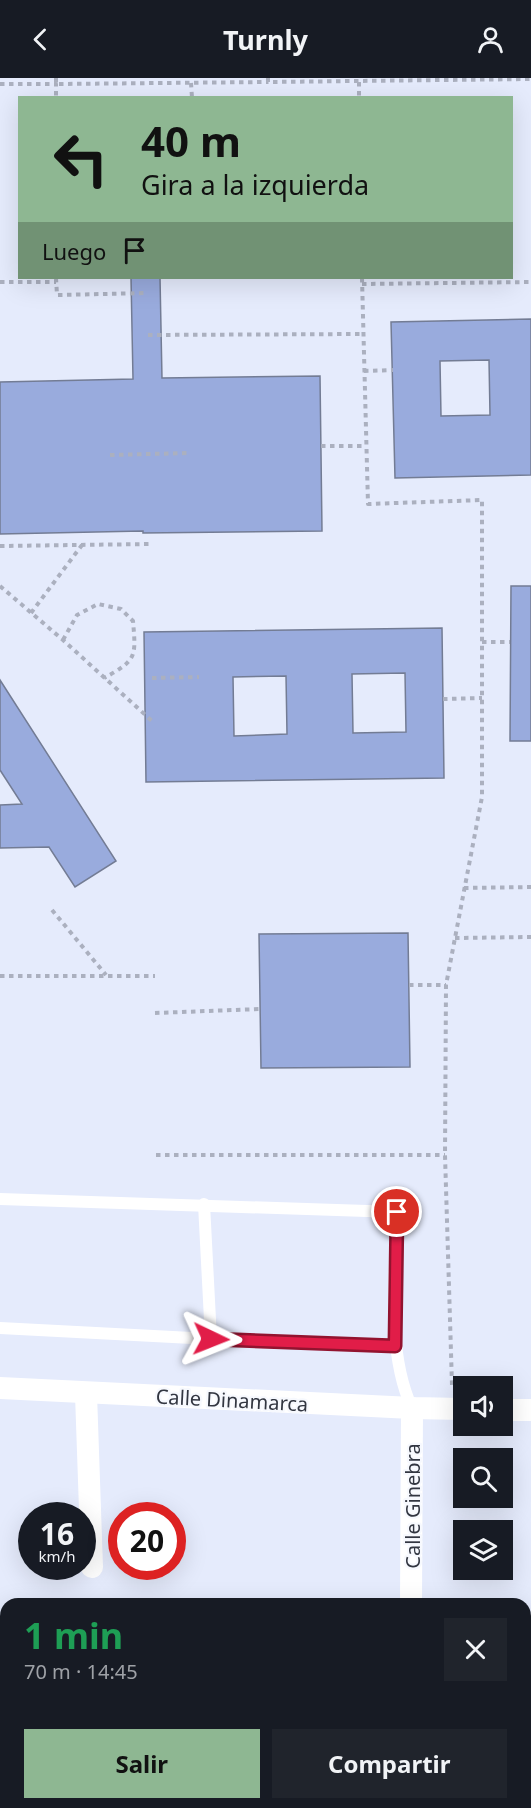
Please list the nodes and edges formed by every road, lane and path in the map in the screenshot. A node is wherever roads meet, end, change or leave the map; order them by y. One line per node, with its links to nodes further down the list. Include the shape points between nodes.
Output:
1 (56, 78): 7 (path)
2 (531, 79): 4 (path)
3 (268, 80): 4 (path); 5 (path)
4 (359, 82): 10 (path)
5 (191, 83): 7 (path); 9 (path)
6 (0, 84): 7 (path)
7 (56, 84): 8 (path)
8 (56, 96)
9 (192, 96)
10 (359, 96)
11 (362, 279): 15 (path)
12 (56, 280): 13 (path); 16 (path, via 57,295)
13 (0, 282)
14 (531, 282): 15 (path)
15 (362, 285): 17 (path)
16 (147, 293)
17 (363, 334): 18 (path); 20 (path)
18 (148, 335)
19 (393, 370): 20 (path)
20 (364, 371): 22 (path)
21 (321, 446): 22 (path)
22 (366, 446): 31 (path, via 368,504 482,500)
23 (189, 453): 24 (path)
24 (110, 455)
25 (150, 544): 26 (path)
26 (82, 545): 27 (path); 29 (path)
27 (0, 546)
28 (0, 586): 29 (path)
29 (31, 613): 30 (path)
30 (63, 640): 34 (path); 34 (path, via 77,615 98,604 121,609 133,621 136,649 127,666)
31 (482, 642): 32 (path); 36 (path)
32 (510, 642)
33 (199, 677): 35 (path)
34 (104, 678): 38 (path)
35 (152, 678)
36 (482, 698): 37 (path); 40 (path, via 482,797)
37 (443, 699)
38 (152, 721)
39 (531, 887): 40 (path)
40 (464, 888): 43 (path)
41 (51, 910): 45 (path)
42 (531, 937): 43 (path)
43 (455, 938): 48 (path)
44 (0, 976): 45 (path)
45 (107, 976): 46 (path)
46 (155, 976)
47 (408, 985): 48 (path)
48 (446, 986): 52 (path)
49 (260, 1009): 50 (path)
50 (155, 1013)
51 (156, 1155): 52 (path)
52 (445, 1155): 58 (path)
53 (0, 1198): 54 (lane)
54 (204, 1204): 56 (lane); 57 (lane, via 397,1212)
55 (0, 1328): 56 (lane)
56 (211, 1339): 57 (lane)
57 (395, 1346): 62 (lane)
58 (457, 1376)
59 (0, 1389): 60 (street, Calle Dinamarca)
60 (86, 1394): 62 (street, Calle Dinamarca); 65 (street)
61 (453, 1401): 62 (street, Calle Dinamarca)
62 (412, 1408): 66 (street, Calle Ginebra)
63 (513, 1410): 64 (street)
64 (531, 1410)
65 (90, 1502)
66 (411, 1598)

